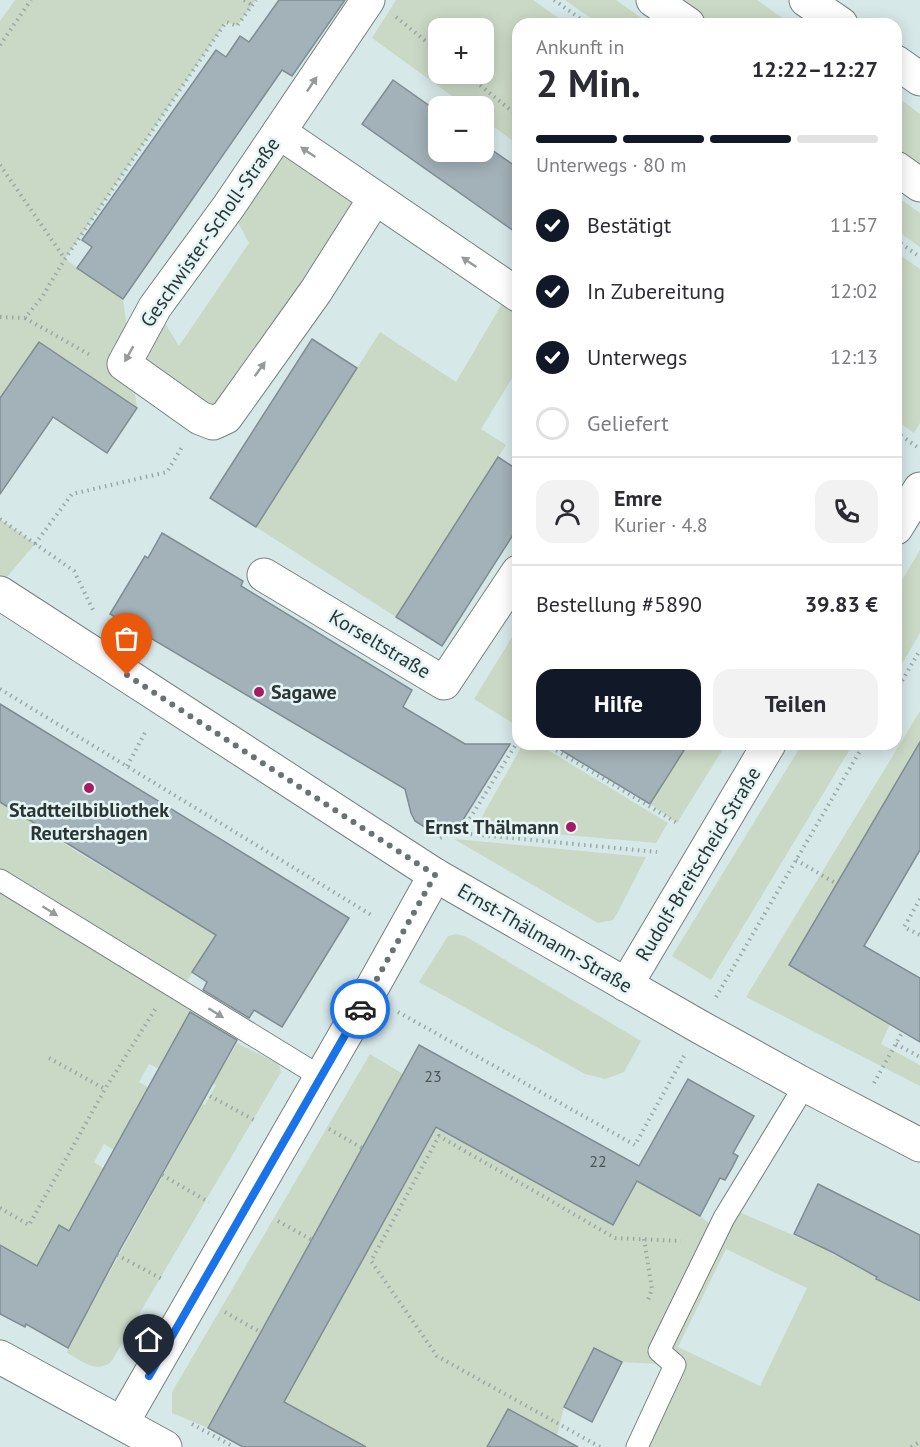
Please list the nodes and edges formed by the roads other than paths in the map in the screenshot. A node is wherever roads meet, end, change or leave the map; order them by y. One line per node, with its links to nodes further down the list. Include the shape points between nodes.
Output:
1 (653, 0): 4 (street)
2 (806, 0): 5 (street)
3 (380, 7): 8 (street, Geschwister-Scholl-Straße, one-way to 3)
4 (679, 18)
5 (832, 18)
6 (902, 66): 7 (street)
7 (920, 79)
8 (279, 132): 11 (street, one-way to 8); 11 (street, Geschwister-Scholl-Straße, one-way to 11, via 155,307 124,364 213,418 316,291)
9 (902, 172): 10 (street)
10 (920, 185)
11 (375, 198): 12 (street, one-way to 11)
12 (512, 291)
13 (920, 489): 14 (street)
14 (902, 518)
15 (264, 575): 16 (street, Korseltstraße, via 444,682)
16 (512, 581)
17 (0, 593): 19 (street, Ernst-Thälmann-Straße)
18 (765, 750): 21 (street, Rudolf-Breitscheid-Straße)
19 (435, 875): 21 (street, Ernst-Thälmann-Straße); 22 (street)
20 (0, 880): 22 (lane, one-way to 22)
21 (626, 985): 23 (street, Ernst-Thälmann-Straße)
22 (321, 1077): 26 (street)
23 (805, 1085): 24 (street, Ernst-Thälmann-Straße); 28 (lane, via 724,1218 659,1351 675,1365)
24 (920, 1145)
25 (0, 1357): 26 (street)
26 (122, 1423): 27 (street)
27 (165, 1447)
28 (637, 1447)

